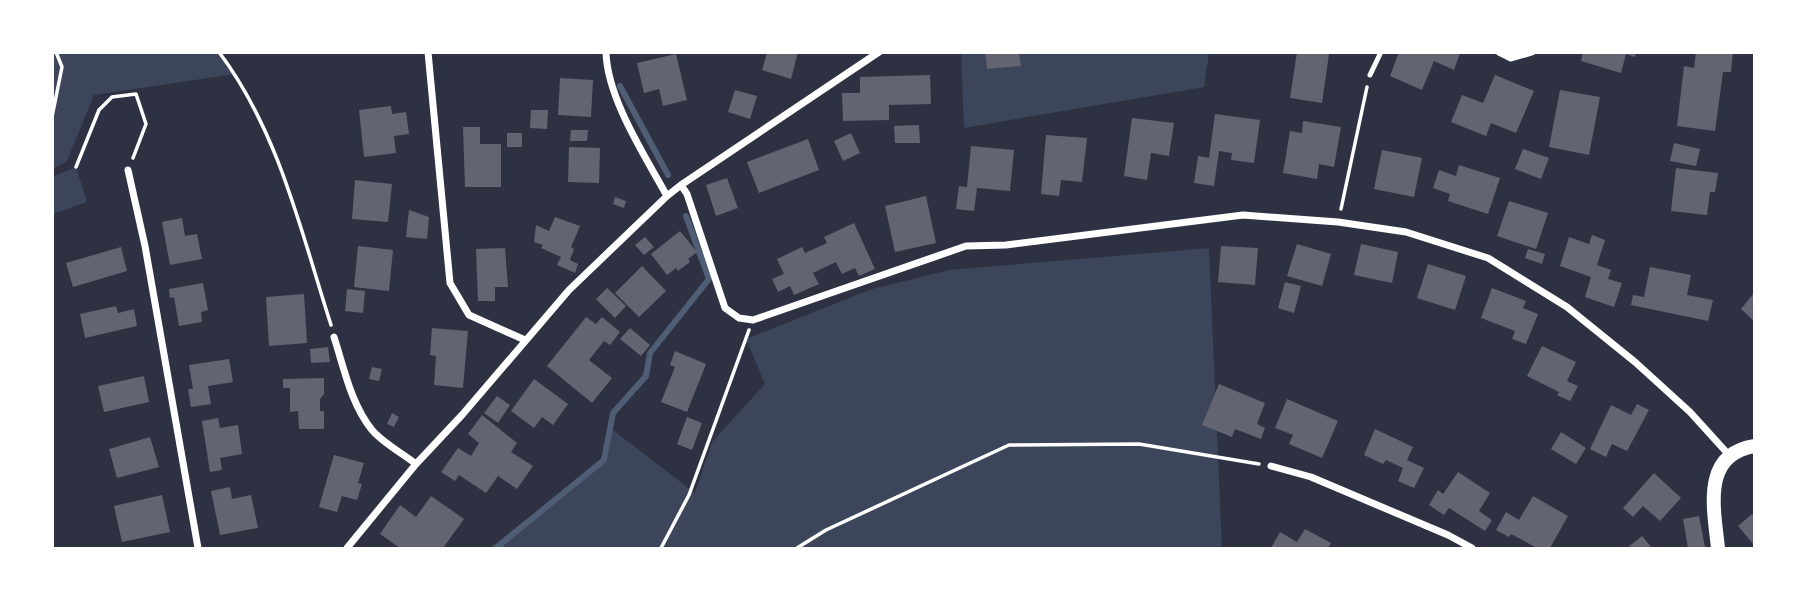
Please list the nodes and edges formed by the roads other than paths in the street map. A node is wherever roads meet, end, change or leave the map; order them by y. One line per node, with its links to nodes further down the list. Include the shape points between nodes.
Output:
1 (428, 52): 12 (street, via 450,283 469,315)
2 (607, 52): 10 (street, via 607,69 627,123)
3 (879, 52): 9 (street)
4 (1381, 52): 7 (lane)
5 (1499, 52): 6 (street, via 1511,58)
6 (1532, 52)
7 (1370, 75)
8 (128, 170): 17 (street)
9 (681, 185): 10 (street); 14 (street, via 724,307 753,320 966,246 1243,215 1406,232 1488,258 1567,307 1690,412)
10 (667, 196): 12 (street, via 569,290)
11 (334, 337): 15 (street, via 360,412 374,432)
12 (525, 340): 15 (street)
13 (1755, 446): 14 (main road)
14 (1730, 455): 20 (main road, via 1718,468 1714,487)
15 (416, 464): 18 (street)
16 (1271, 466): 19 (street, via 1311,477)
17 (198, 548)
18 (347, 548)
19 (1472, 548)
20 (1718, 548)

